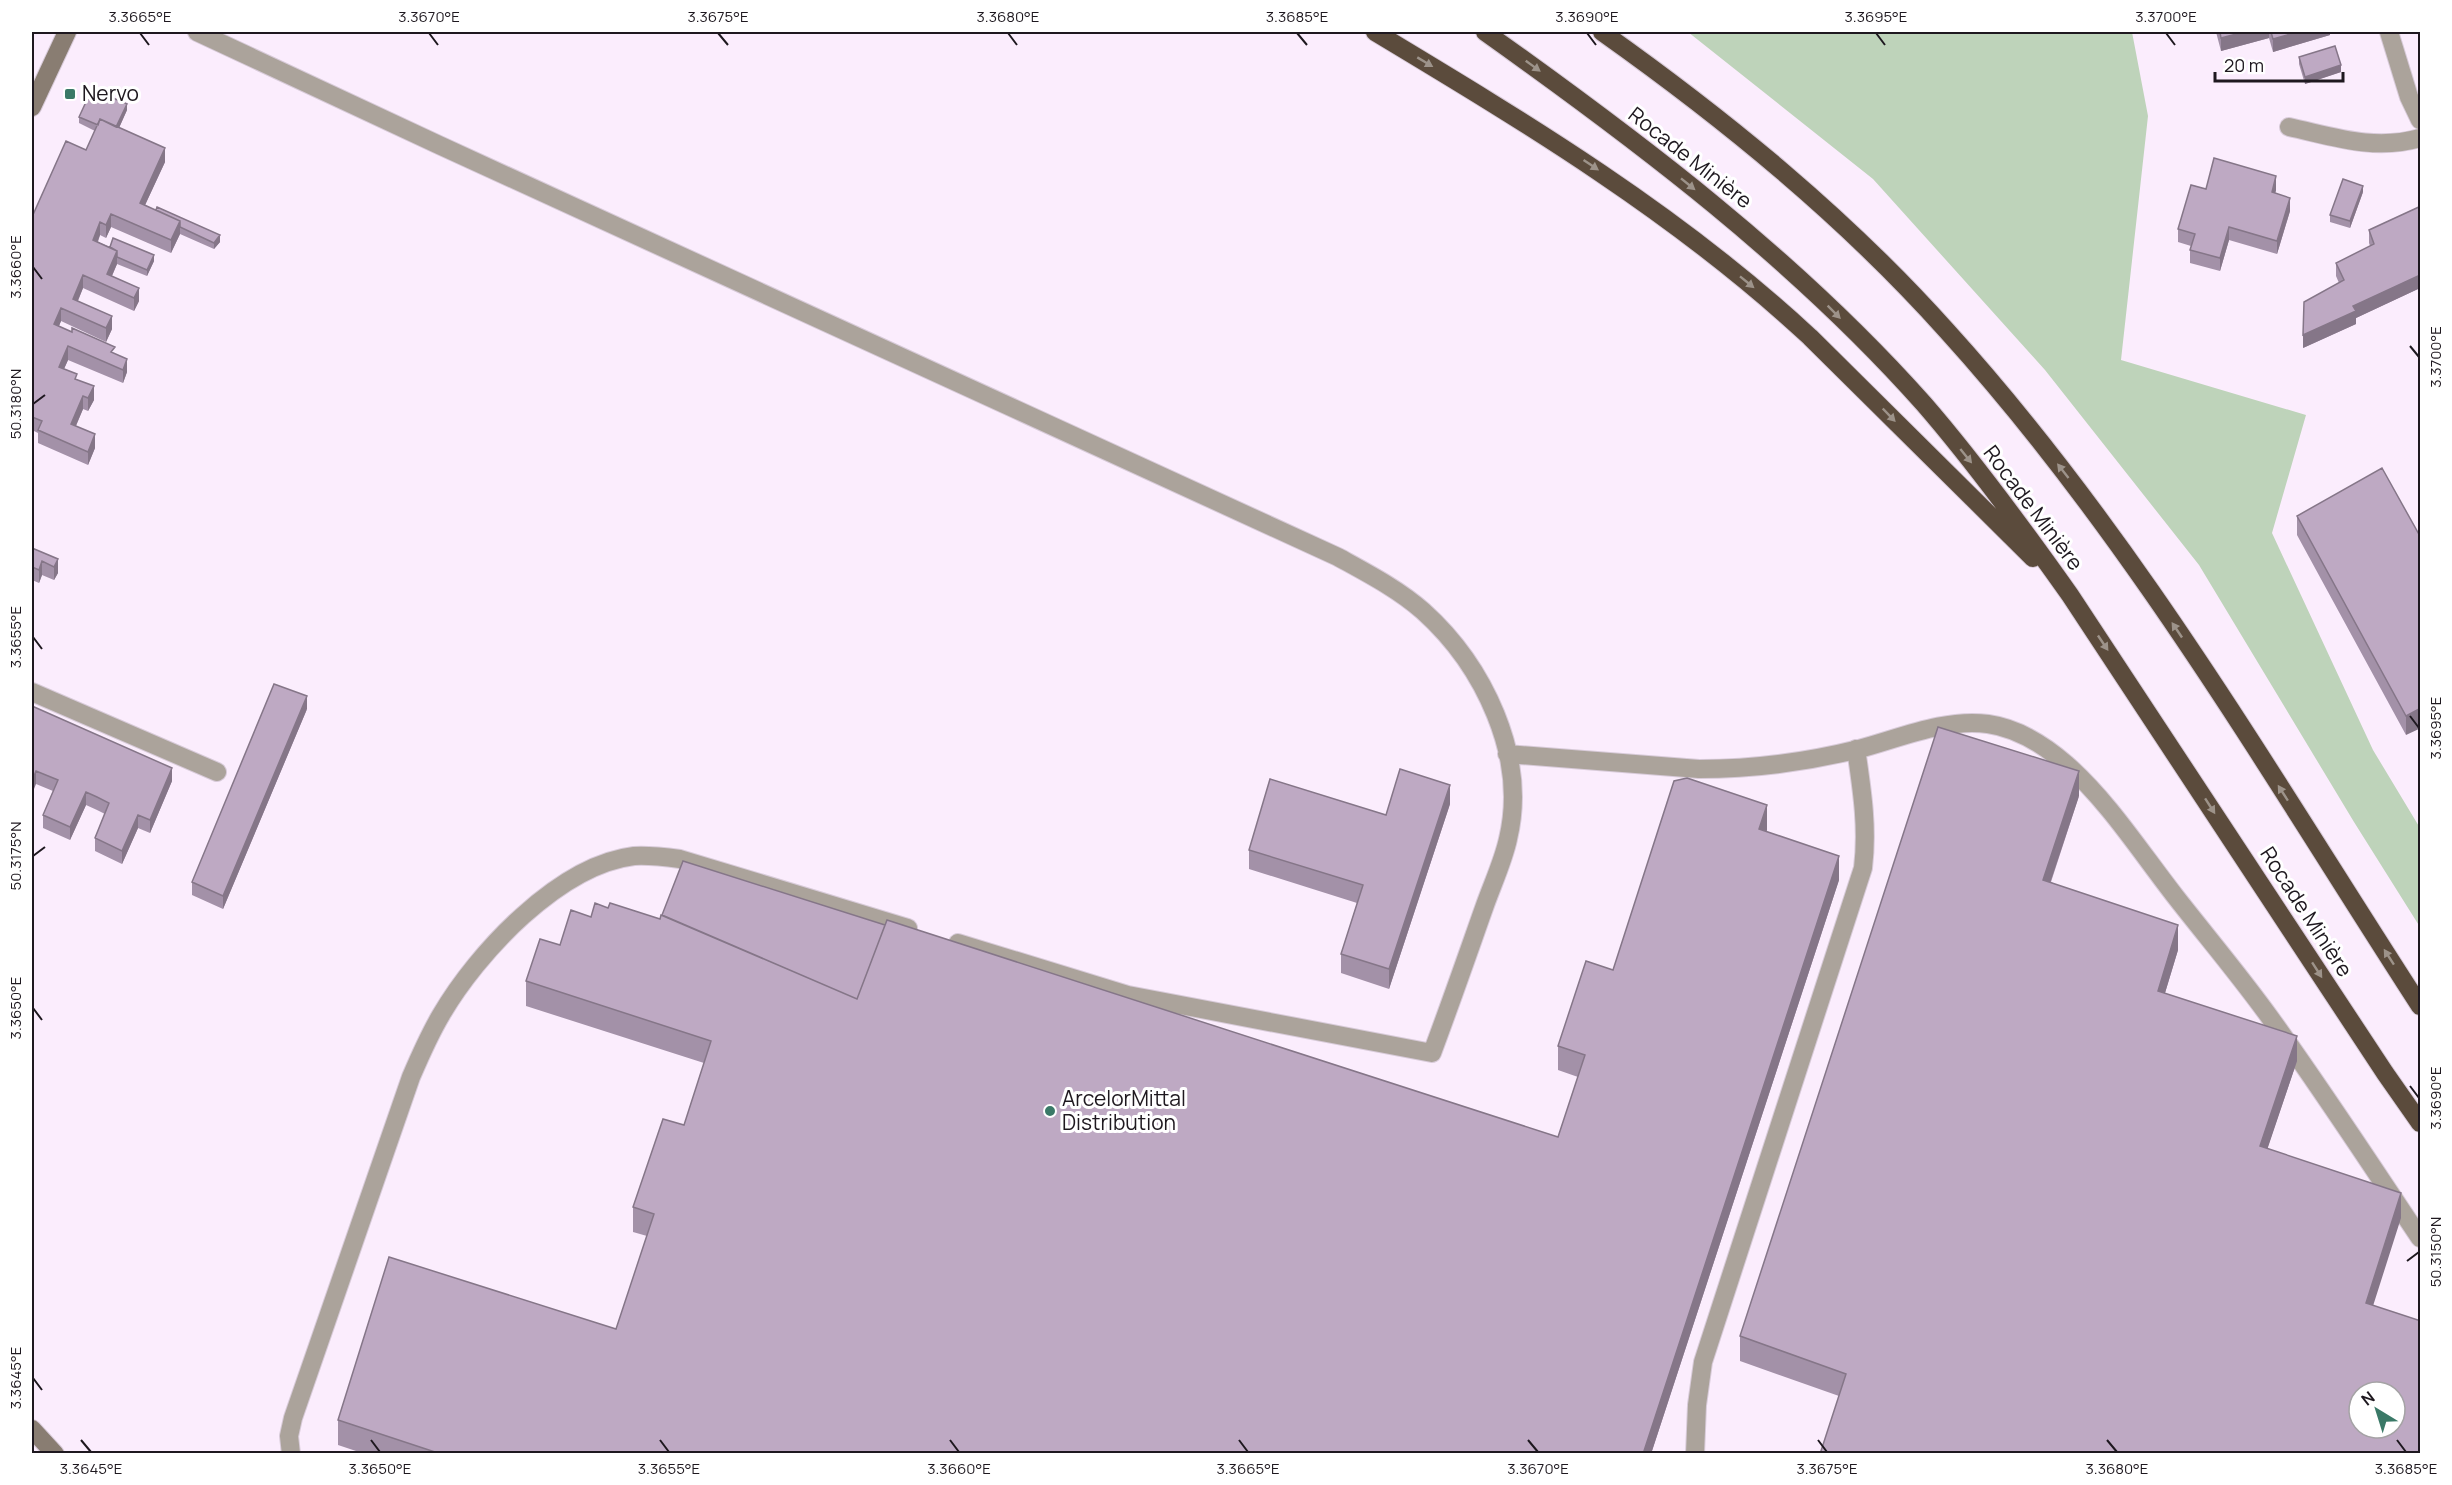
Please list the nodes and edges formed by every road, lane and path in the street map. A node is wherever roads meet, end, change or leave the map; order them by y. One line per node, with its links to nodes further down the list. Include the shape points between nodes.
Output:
1 (67, 32): 7 (street)
2 (197, 32): 14 (street, via 1363,571 1422,610 1464,657 1483,688)
3 (1375, 32): 11 (highway, one-way to 11, via 1563,147 1701,243 1825,352)
4 (1485, 32): 11 (highway, Rocade Minière, one-way to 11, via 1681,178 1807,286 1923,404)
5 (1602, 32): 18 (highway, one-way to 5, via 2150,589 1996,387 1947,330 1840,224 1713,113)
6 (2390, 32): 8 (street, via 2409,97)
7 (32, 107)
8 (2421, 120)
9 (2289, 126): 10 (street, via 2367,144 2387,145)
10 (2421, 138)
11 (2070, 595): 19 (highway, Rocade Minière, one-way to 19)
12 (32, 692): 15 (street)
13 (1856, 749): 14 (street, via 1731,769); 20 (street, via 1939,727 1986,724 2026,737 2066,764 2100,800 2271,1018); 24 (street, via 1865,812 1863,868 1703,1362 1696,1405)
14 (1507, 754): 17 (street, via 1512,783 1508,839 1432,1053 1128,995)
15 (217, 772)
16 (920, 932): 23 (street, via 680,859 656,856 634,856 590,869 526,913 479,962 426,1044 397,1113 293,1418)
17 (943, 939)
18 (2421, 1006)
19 (2421, 1123)
20 (2421, 1238)
21 (32, 1429): 22 (street)
22 (55, 1454)
23 (291, 1454)
24 (1695, 1454)

